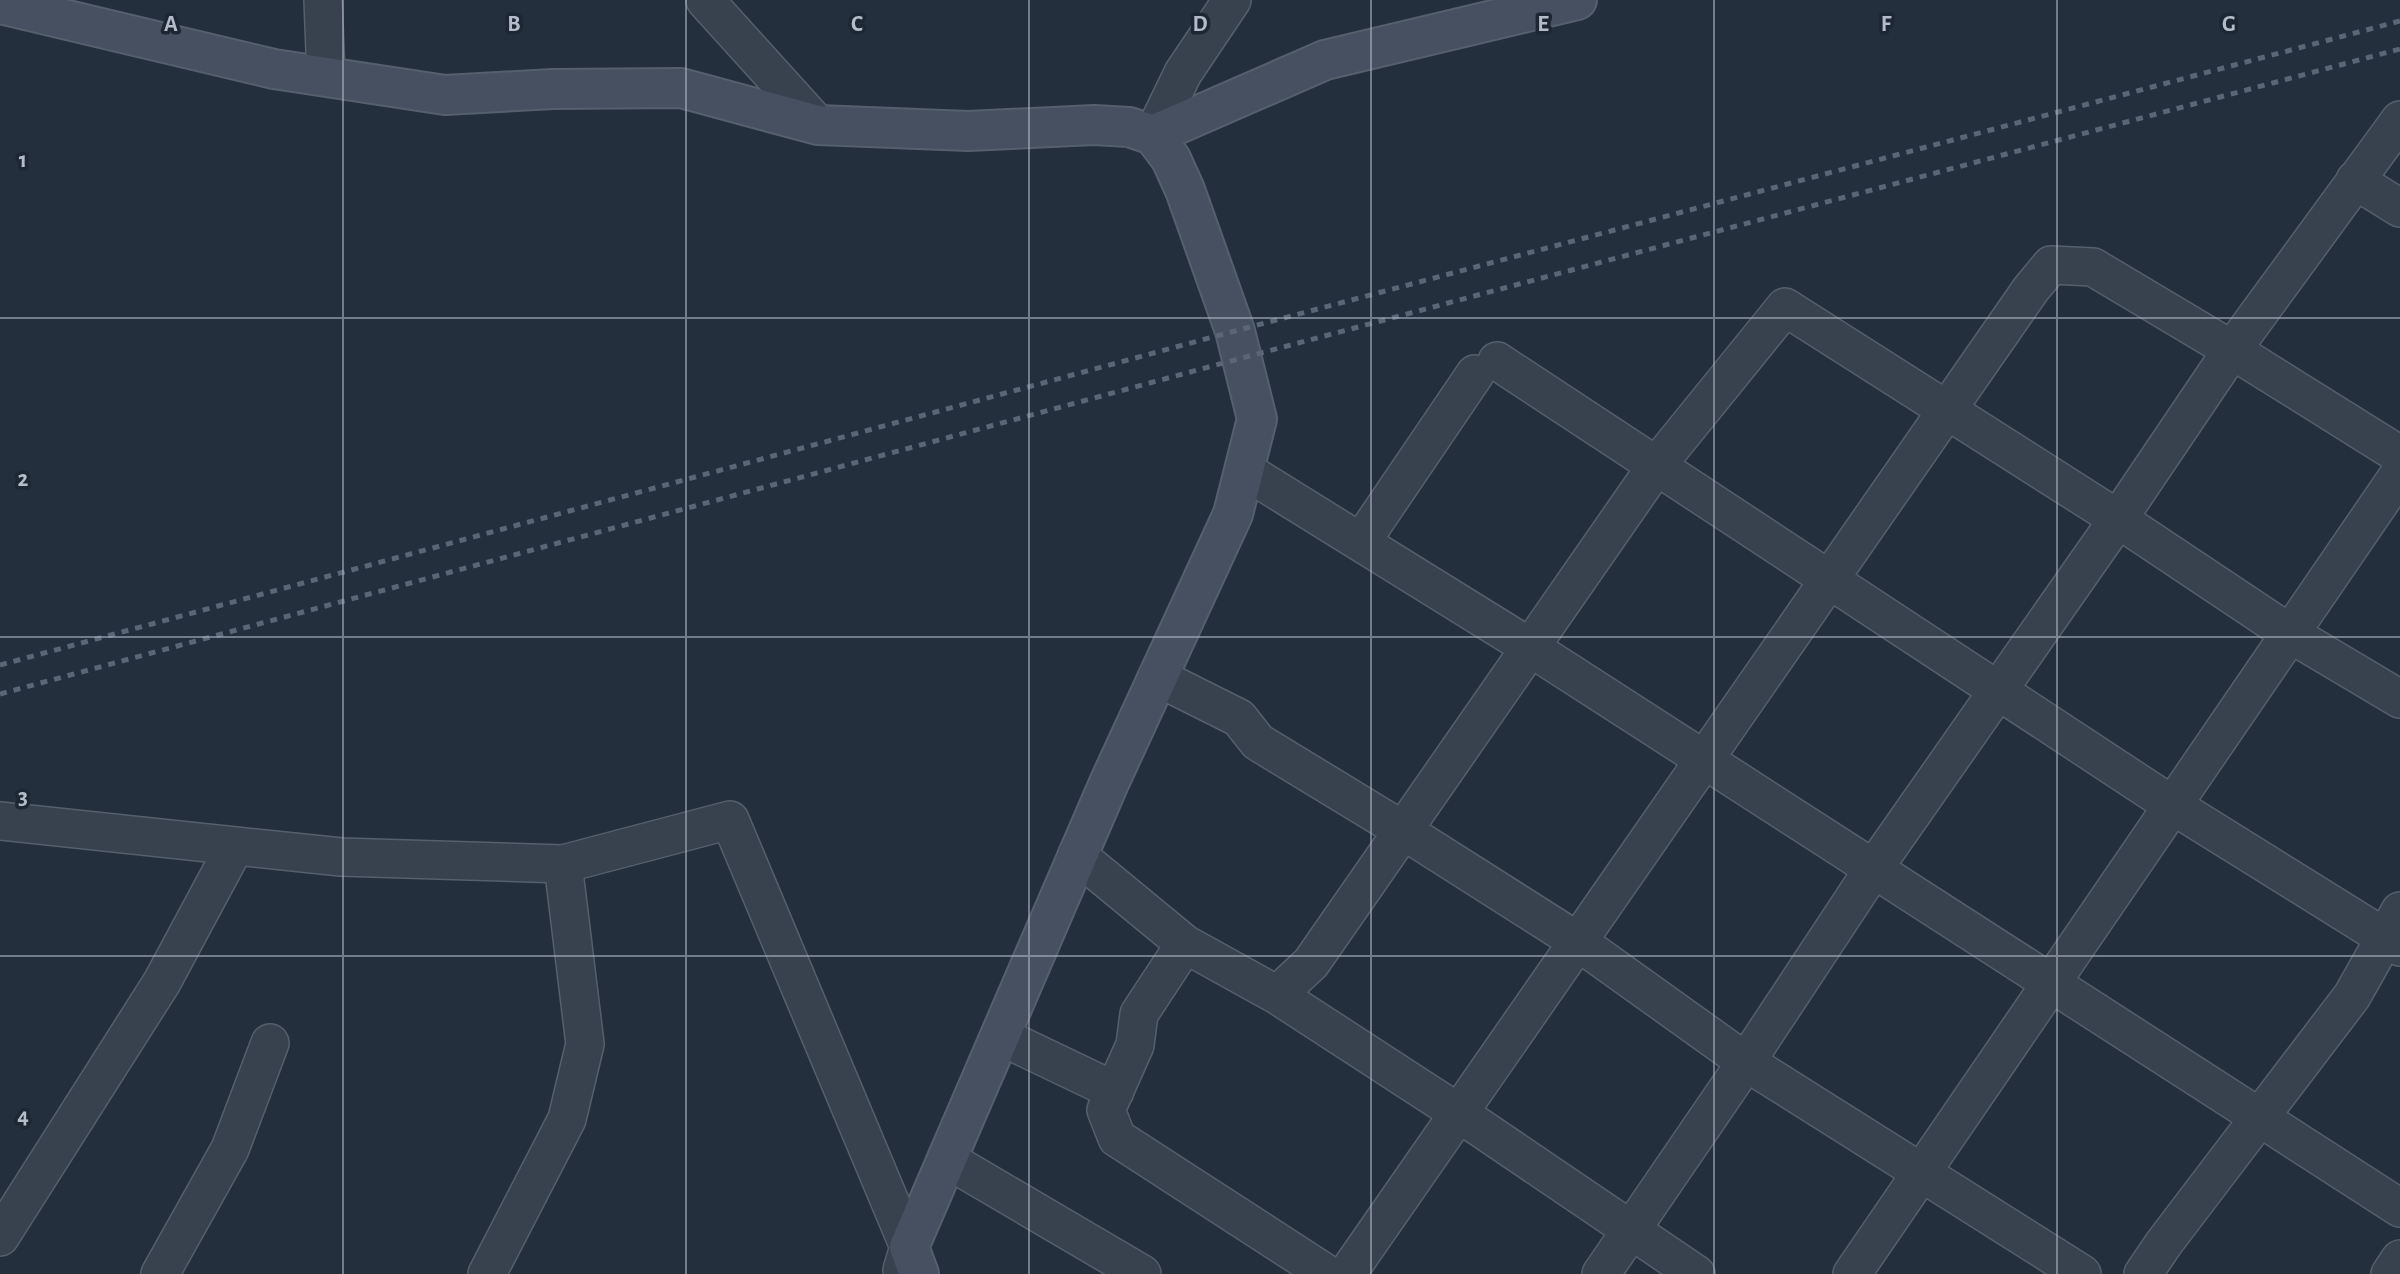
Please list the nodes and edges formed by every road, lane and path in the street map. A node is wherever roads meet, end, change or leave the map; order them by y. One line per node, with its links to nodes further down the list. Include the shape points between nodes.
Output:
1 (323, 0): 6 (street)
2 (705, 0): 8 (street)
3 (1232, 0): 9 (street, via 1183,73)
4 (1577, 0): 9 (main road, via 1325,60)
5 (0, 4): 6 (main road, via 274,69)
6 (326, 77): 8 (main road, via 445,95 681,88)
7 (2400, 120): 10 (street)
8 (818, 125): 9 (main road, via 968,131 1094,125 1129,127)
9 (1153, 135): 16 (main road, via 1185,190 1236,331 1257,419)
10 (2355, 180): 11 (street); 12 (street)
11 (2400, 208)
12 (2232, 350): 13 (street, via 2093,267 2051,265); 14 (street); 18 (street)
13 (1948, 410): 15 (street, via 1785,307); 18 (street); 20 (street)
14 (2400, 455)
15 (1657, 465): 19 (street, via 1486,367); 20 (street); 22 (street)
16 (1244, 470): 19 (street); 23 (main road, via 1233,514)
17 (2400, 473): 21 (street)
18 (2118, 519): 21 (street); 24 (street)
19 (1361, 542): 22 (street)
20 (1828, 579): 24 (street); 26 (street)
21 (2289, 633): 25 (street); 27 (street)
22 (1531, 648): 26 (street); 29 (street)
23 (1157, 677): 29 (street, via 1239,718 1258,742); 31 (main road)
24 (1998, 691): 27 (street); 33 (street)
25 (2400, 699)
26 (1704, 759): 33 (street); 35 (street)
27 (2172, 805): 34 (street); 37 (street)
28 (0, 821): 30 (street)
29 (1404, 831): 35 (street); 38 (street, via 1311,963)
30 (235, 846): 32 (street, via 341,857); 49 (street, via 162,982)
31 (1077, 855): 36 (street); 39 (main road)
32 (564, 864): 51 (street, via 730,820); 53 (street, via 585,1044 567,1119)
33 (1874, 868): 37 (street); 41 (street)
34 (2395, 932): 44 (street)
35 (1577, 942): 41 (street); 43 (street)
36 (1185, 944): 38 (street); 42 (street, via 1139,1014 1135,1045)
37 (2051, 981): 44 (street); 46 (street)
38 (1277, 995): 43 (street)
39 (1000, 1036): 42 (street); 45 (main road)
40 (270, 1043): 52 (street, via 230,1149)
41 (1746, 1062): 46 (street); 48 (street)
42 (1115, 1091): 55 (street, via 1106,1110 1117,1138)
43 (1461, 1114): 48 (street); 56 (street)
44 (2260, 1117): 47 (street); 61 (street)
45 (948, 1160): 51 (main road); 54 (street)
46 (1920, 1174): 59 (street); 60 (street)
47 (2400, 1208)
48 (1632, 1231): 57 (street); 58 (street)
49 (0, 1237)
50 (2400, 1259): 62 (street)
51 (909, 1265)
52 (160, 1274)
53 (488, 1274)
54 (1142, 1274)
55 (1327, 1274)
56 (1347, 1274)
57 (1601, 1274)
58 (1696, 1274)
59 (1852, 1274)
60 (2082, 1274)
61 (2143, 1274)
62 (2390, 1274)

